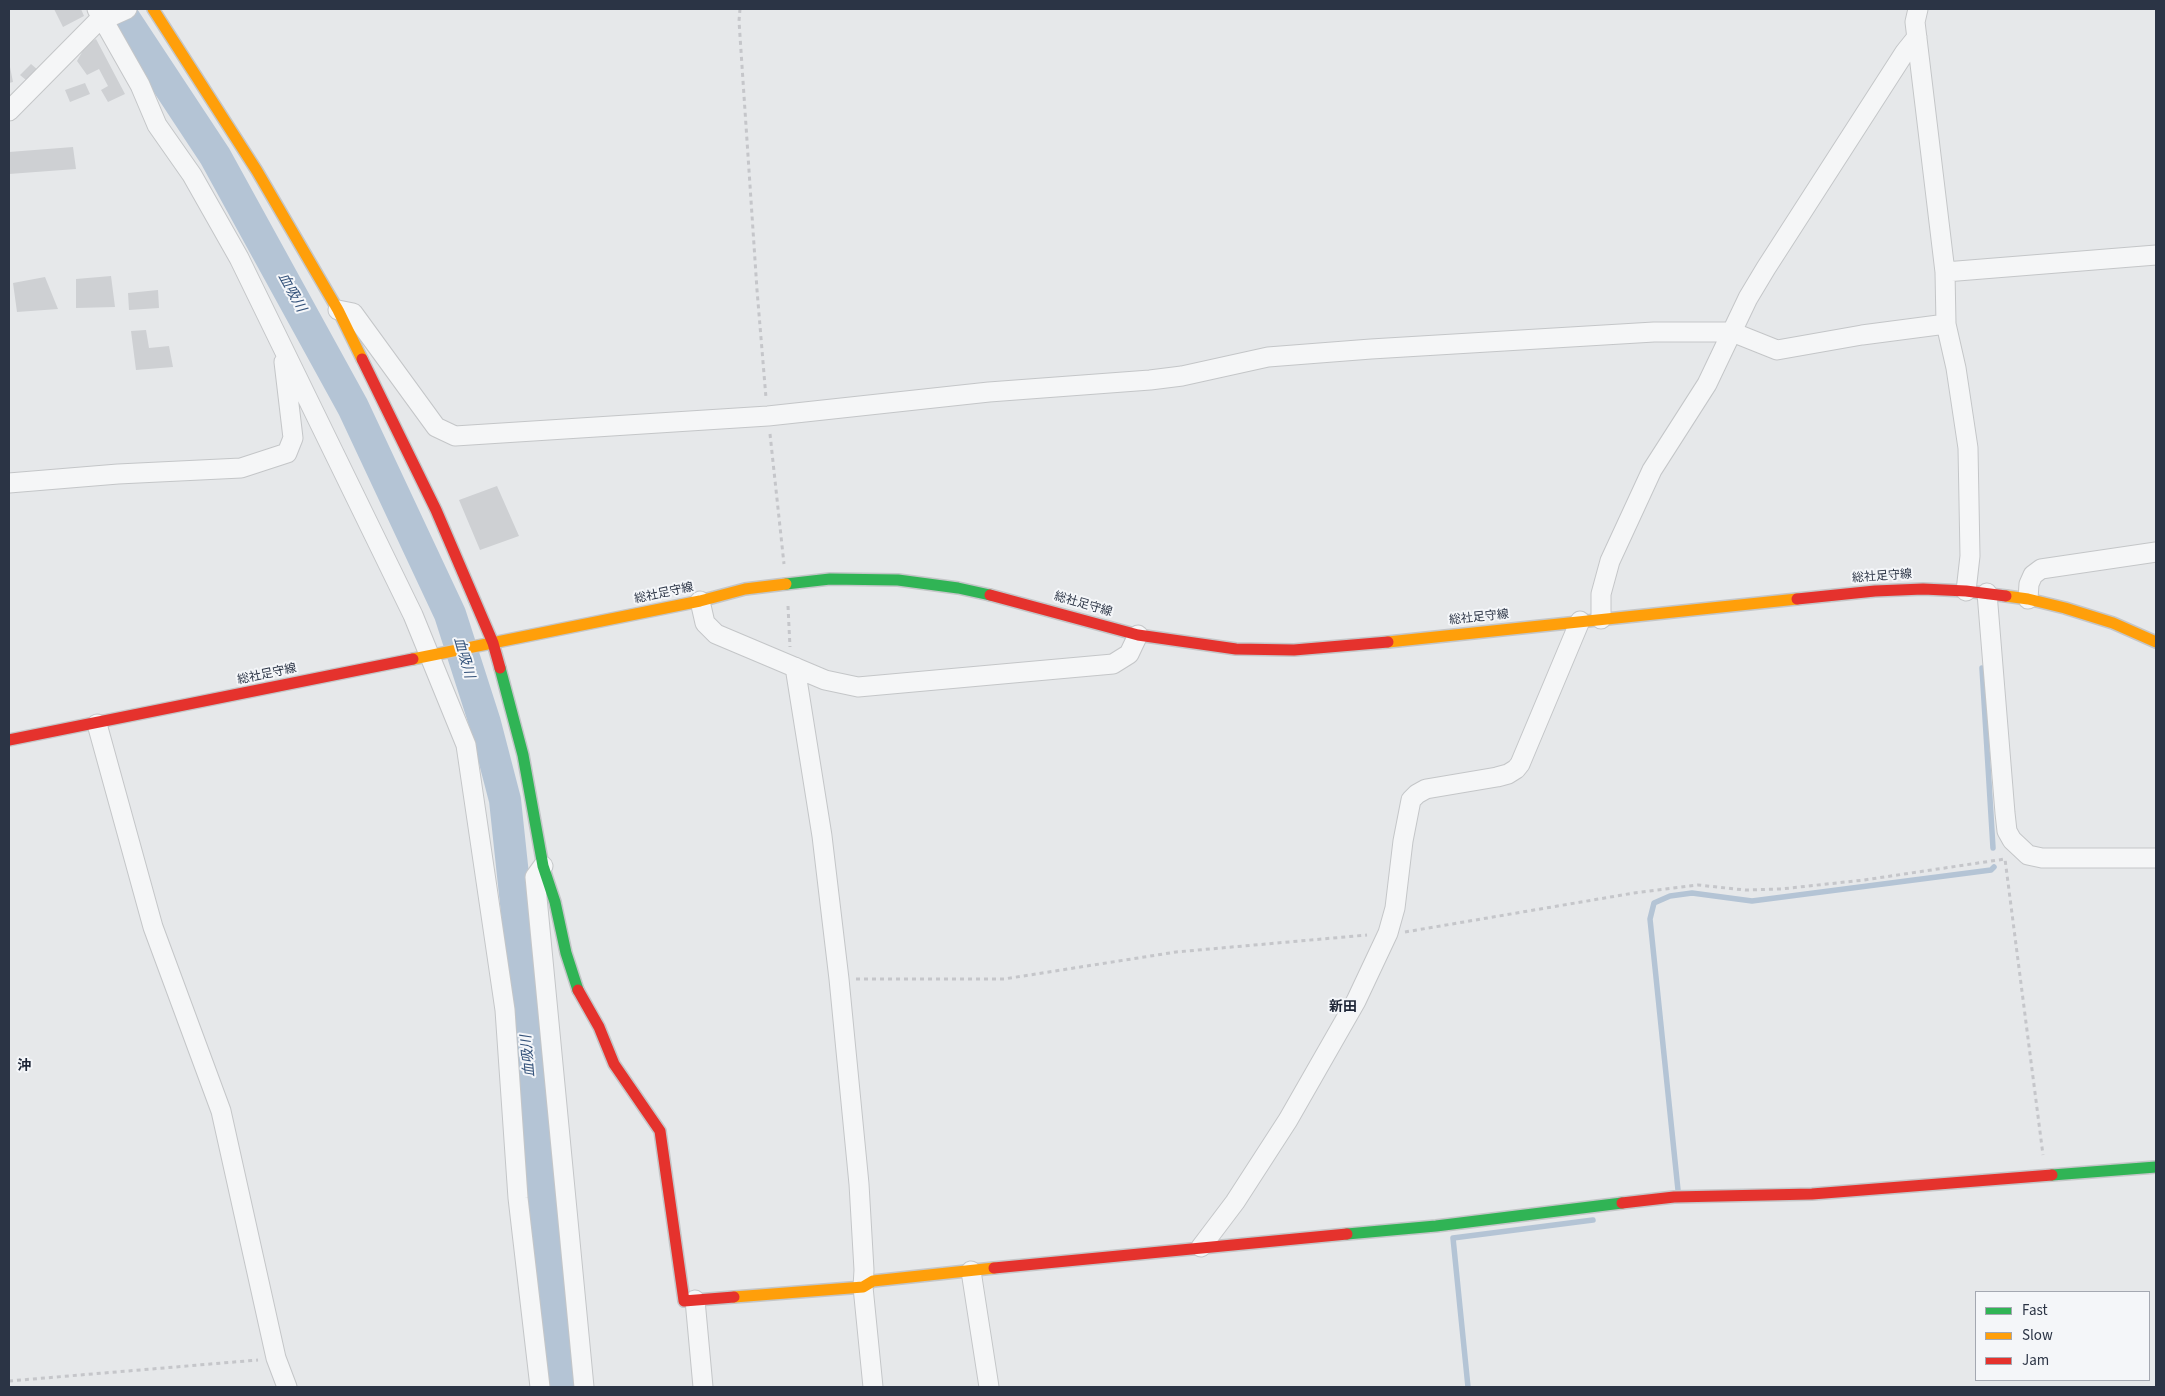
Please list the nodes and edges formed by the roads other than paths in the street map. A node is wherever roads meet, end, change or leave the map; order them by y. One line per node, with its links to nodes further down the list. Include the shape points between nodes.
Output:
1 (153, 9): 8 (street, via 257,170)
2 (1918, 9): 4 (street)
3 (110, 13): 5 (street, via 96,23); 11 (street, via 157,125 192,175 239,258)
4 (1916, 37): 7 (street); 10 (street, via 1766,268)
5 (9, 111)
6 (2156, 255): 7 (street)
7 (1950, 272): 9 (street)
8 (338, 310): 10 (street, via 353,314 436,427 455,436 768,416 989,392 1150,380 1268,357 1654,332); 22 (street, via 436,510)
9 (1946, 324): 10 (street, via 1777,350); 14 (street, via 1968,448 1970,556)
10 (1732, 332): 18 (street, via 1708,384 1652,470 1627,522 1610,561 1601,594)
11 (282, 347): 12 (street, via 293,438 287,453 241,468); 23 (street)
12 (9, 483)
13 (2156, 552): 16 (street, via 2042,569 2033,575)
14 (1966, 590): 15 (street, 総社足守線); 18 (street, 総社足守線, via 1875,590)
15 (1987, 593): 16 (street, 総社足守線); 27 (street, via 2005,813 2007,831 2012,840 2028,855 2042,858)
16 (2028, 599): 21 (street, 総社足守線, via 2112,623)
17 (700, 601): 20 (street, 総社足守線, via 745,589 830,579 898,580 1015,600); 22 (street, 総社足守線); 24 (street, via 705,623 716,634)
18 (1601, 619): 19 (street, 総社足守線)
19 (1580, 621): 20 (street, 総社足守線, via 1294,650 1236,649); 30 (street, via 1516,769 1497,777 1426,789 1411,800 1395,908 1388,933 1356,1002 1288,1120 1235,1202)
20 (1138, 635): 24 (street, via 1129,654 1113,664 934,682 858,687 825,680)
21 (2156, 642)
22 (487, 644): 23 (street, 総社足守線); 28 (street, via 523,755)
23 (435, 655): 25 (street, 総社足守線); 35 (street, via 468,755 505,1010 518,1198)
24 (793, 666): 32 (street, via 822,836 839,979 859,1193)
25 (97, 724): 26 (street, 総社足守線); 34 (street, via 153,927 221,1111 276,1358)
26 (9, 740)
27 (2156, 858)
28 (543, 866): 33 (street, via 580,996 599,1027 614,1064 660,1131 684,1301); 36 (street, via 535,877)
29 (2156, 1167): 30 (street, via 1812,1194 1674,1197 1436,1226)
30 (1201, 1247): 31 (street)
31 (971, 1271): 32 (street, via 872,1281); 39 (street)
32 (863, 1287): 33 (street); 38 (street)
33 (695, 1300): 37 (street)
34 (287, 1387)
35 (540, 1387)
36 (584, 1387)
37 (703, 1387)
38 (873, 1387)
39 (989, 1387)

